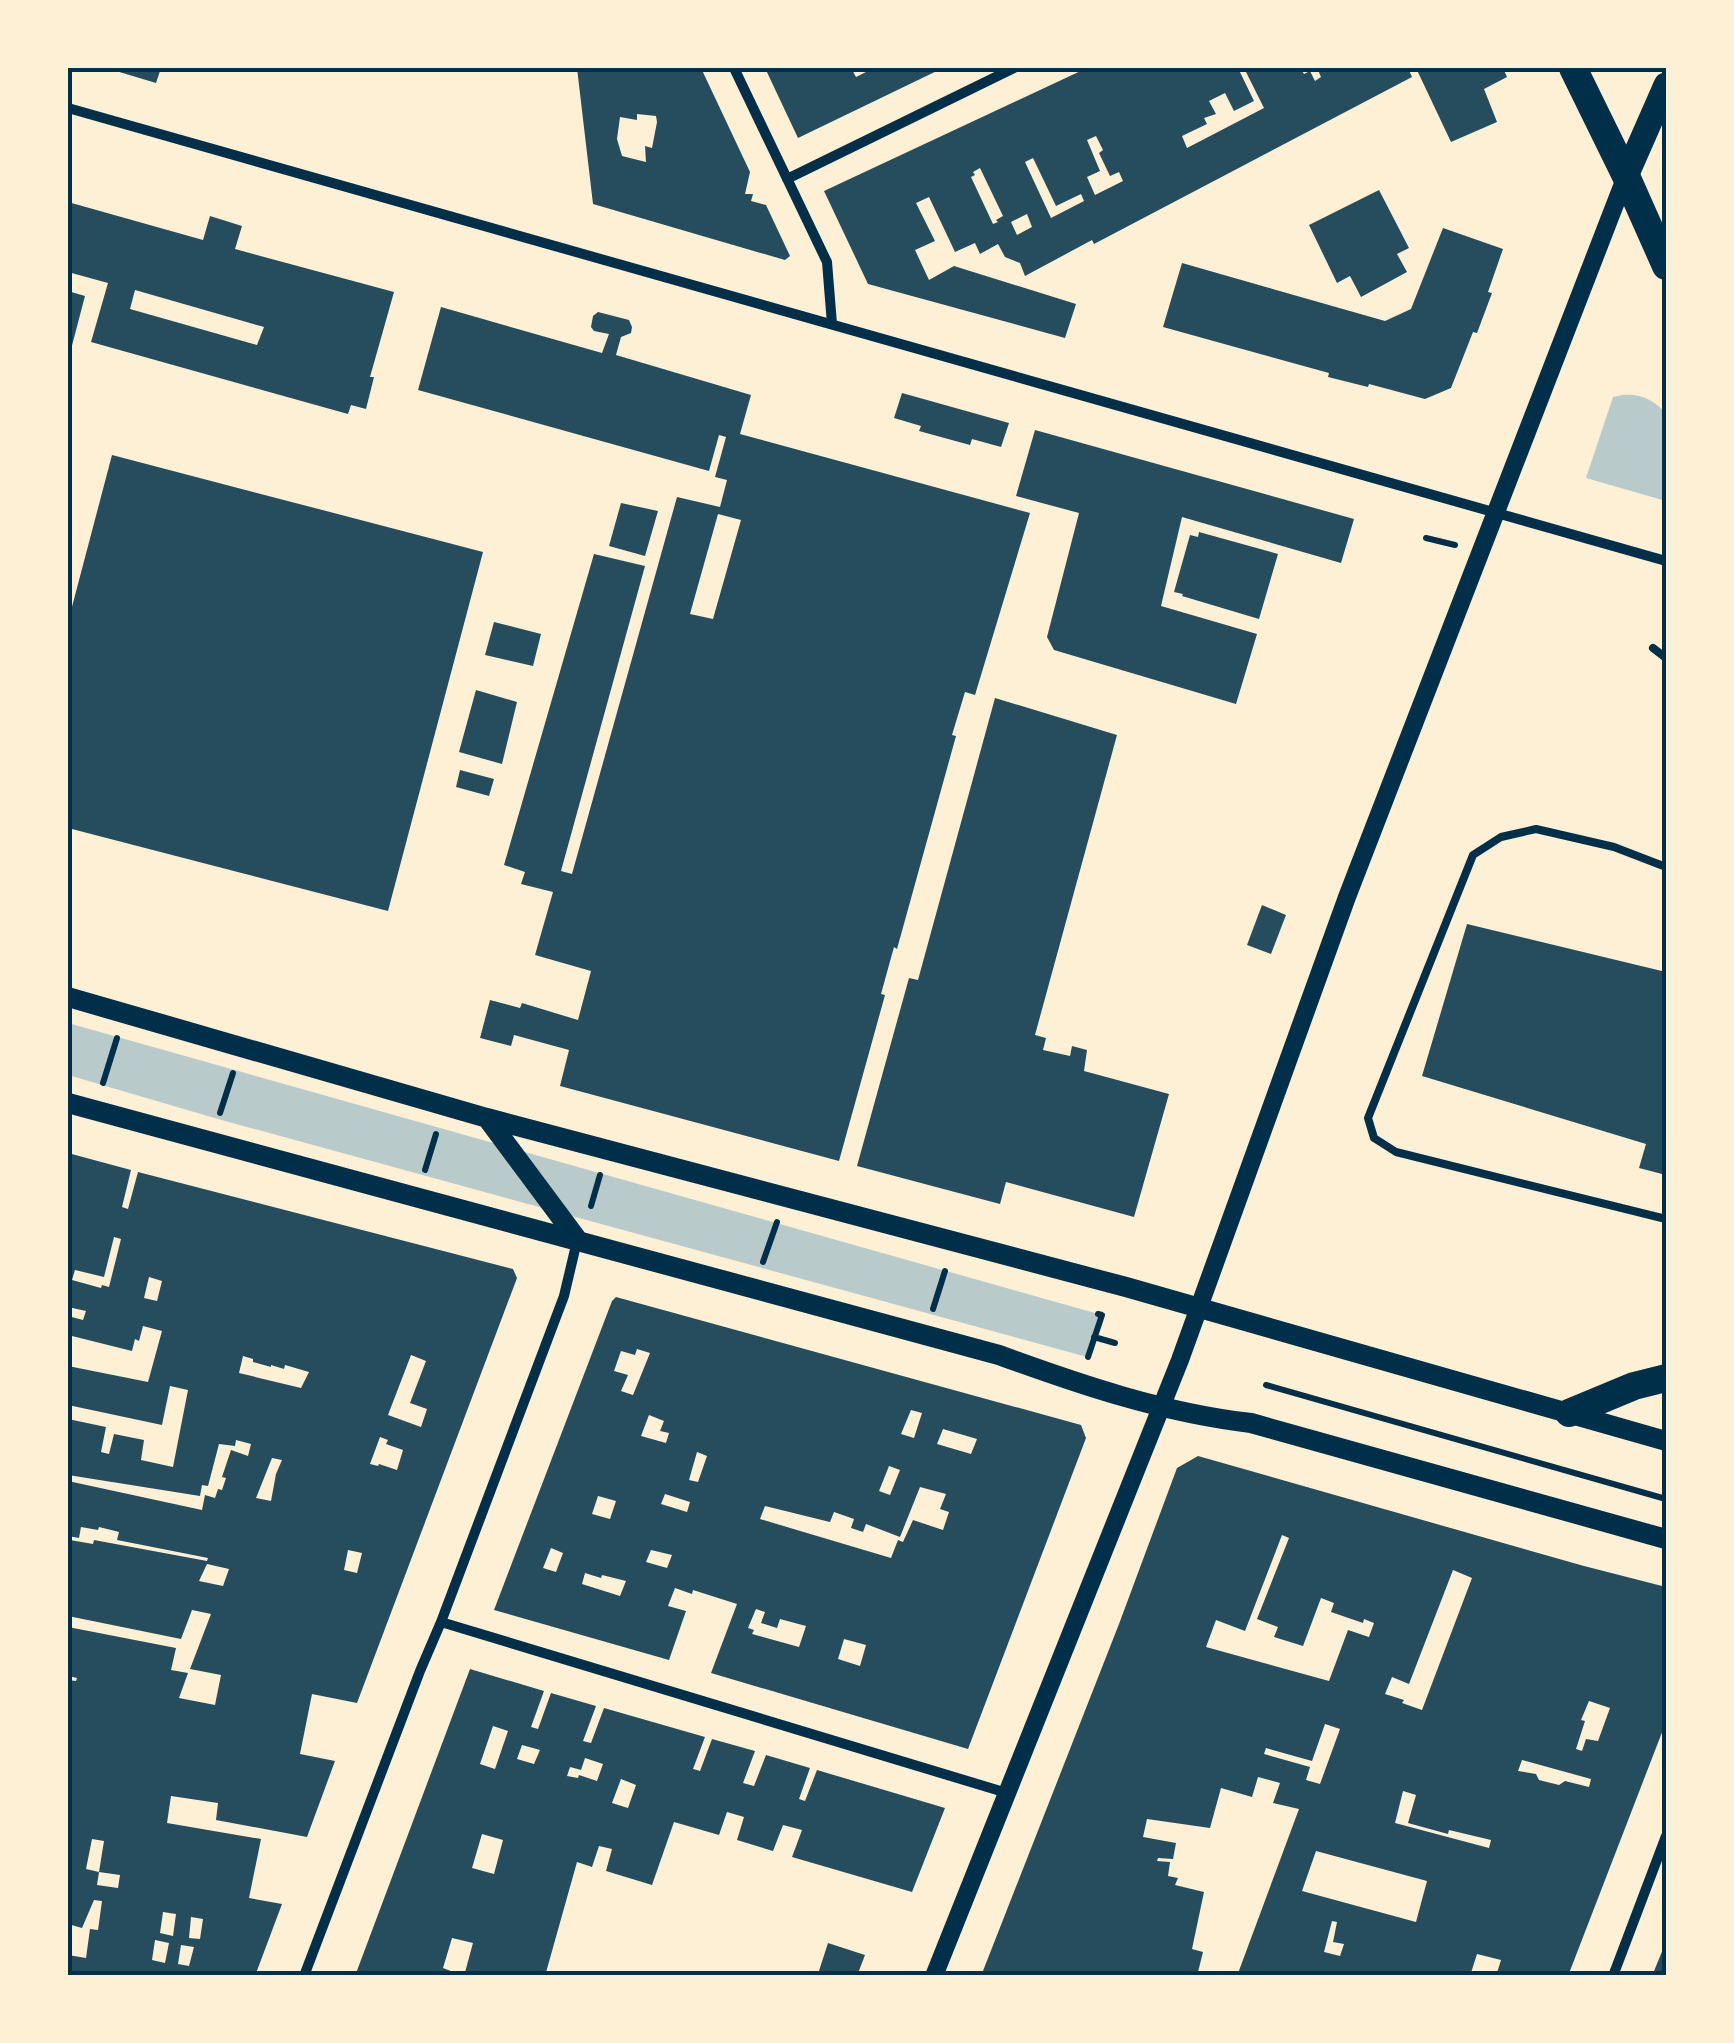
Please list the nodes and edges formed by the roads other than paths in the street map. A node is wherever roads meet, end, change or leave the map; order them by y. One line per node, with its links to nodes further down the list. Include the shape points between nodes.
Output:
1 (734, 68): 7 (street)
2 (1573, 68): 6 (highway)
3 (1006, 69): 7 (street)
4 (1664, 92): 6 (main road)
5 (68, 108): 9 (street)
6 (1626, 176): 8 (highway); 10 (street)
7 (787, 179): 9 (street, via 827,262)
8 (1666, 266)
9 (832, 324): 10 (street)
10 (1496, 511): 11 (street); 20 (street)
11 (1666, 561)
12 (1652, 648): 13 (lane)
13 (1666, 658)
14 (1666, 867): 18 (lane, via 1536,829 1501,836 1474,855 1368,1118 1374,1138 1396,1152)
15 (68, 997): 17 (main road)
16 (68, 1103): 19 (main road)
17 (487, 1118): 19 (main road); 20 (main road)
18 (1666, 1219)
19 (577, 1239): 22 (main road); 26 (street, via 564,1296)
20 (1198, 1308): 22 (street); 23 (main road)
21 (1666, 1378): 23 (highway)
22 (1161, 1406): 25 (main road, via 1250,1424); 27 (street)
23 (1569, 1413): 24 (main road)
24 (1666, 1441)
25 (1666, 1539)
26 (441, 1622): 27 (street); 29 (street)
27 (1008, 1793): 30 (street)
28 (1666, 1836): 31 (street)
29 (304, 1976)
30 (934, 1976)
31 (1613, 1976)

